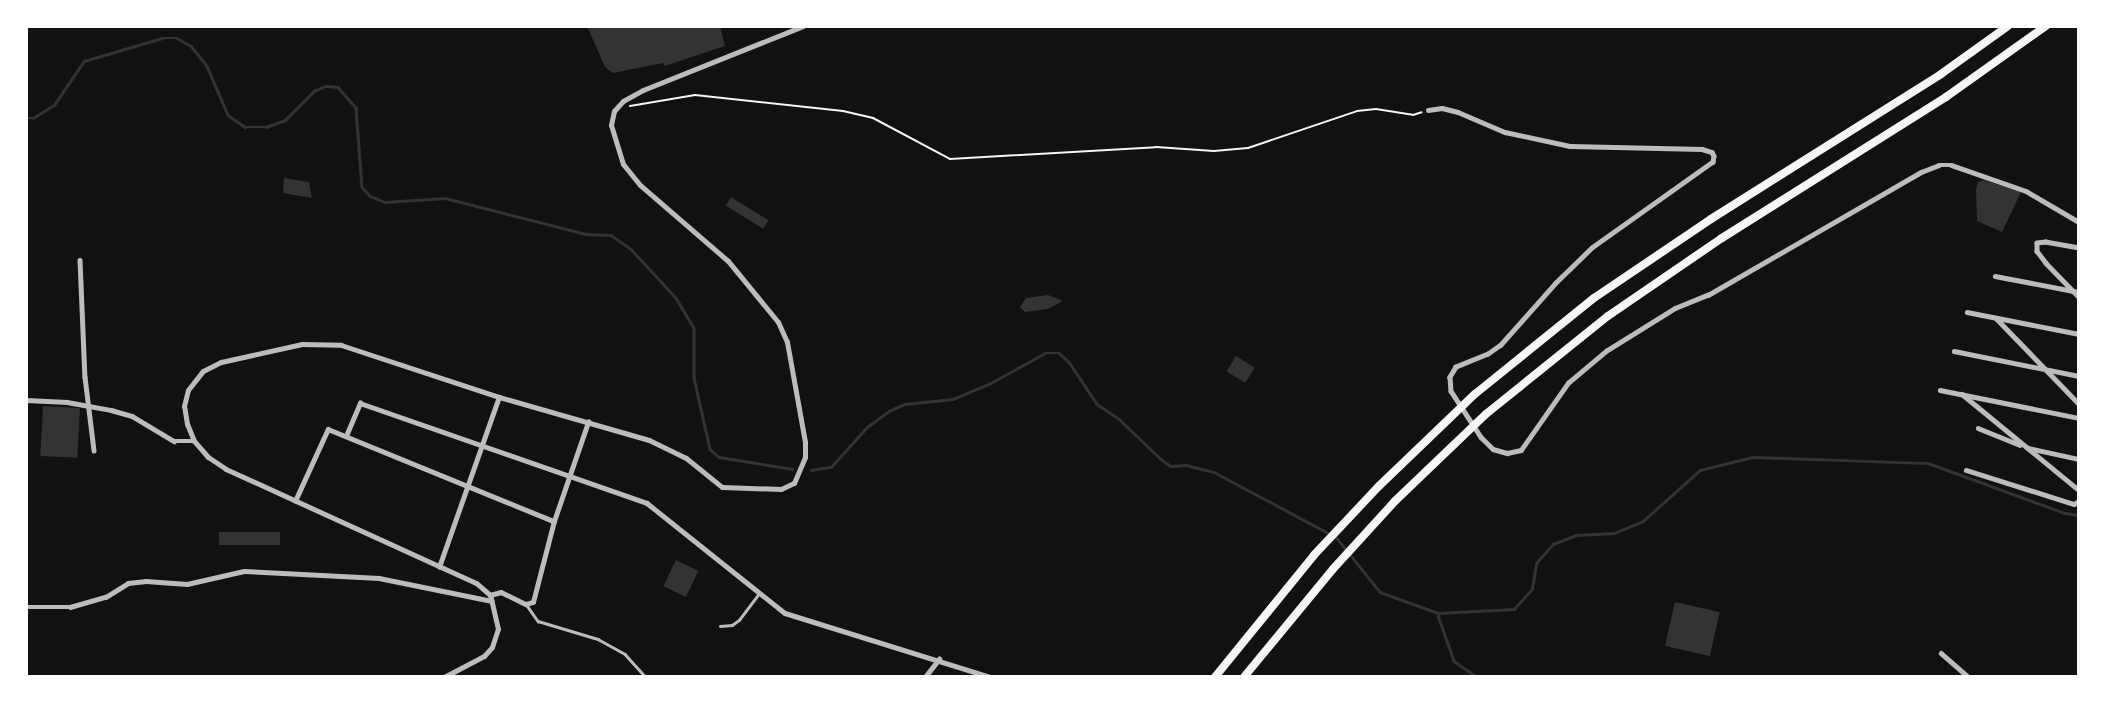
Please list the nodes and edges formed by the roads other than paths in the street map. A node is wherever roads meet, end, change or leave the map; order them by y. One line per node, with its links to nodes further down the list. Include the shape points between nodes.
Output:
1 (803, 26): 23 (street, via 643,90 614,111 611,125 623,164 640,185 728,261 778,322 787,342 805,457 794,483 781,489 737,489 716,483 669,447)
2 (2008, 26): 51 (highway, via 1594,298 1475,394 1378,486)
3 (2046, 26): 52 (highway, via 1946,97 1608,316 1486,414 1395,501)
4 (1428, 110): 5 (street, via 1458,112 1505,132 1570,146 1702,149 1714,156 1713,162 1592,248 1502,345 1456,367 1450,377 1451,391 1481,437 1493,449 1507,453 1521,450 1568,383 1606,351 1921,172 1951,165 2026,191)
5 (2079, 222)
6 (2079, 248): 9 (street, via 2037,243 2046,263)
7 (80, 260): 21 (street)
8 (1995, 276): 9 (street)
9 (2077, 294)
10 (1967, 312): 11 (street)
11 (1996, 318): 12 (street); 14 (street)
12 (2079, 334)
13 (1954, 351): 14 (street)
14 (2044, 369): 15 (street); 20 (street)
15 (2079, 376)
16 (1940, 390): 17 (street)
17 (1962, 394): 22 (street); 28 (street)
18 (499, 397): 23 (street); 26 (street, via 341,345 302,344 221,362 203,371 188,390 184,406); 27 (street)
19 (26, 400): 21 (street)
20 (2079, 404)
21 (89, 406): 26 (street, via 132,416 174,441); 29 (street)
22 (2079, 418)
23 (588, 422): 32 (street)
24 (1978, 428): 28 (street)
25 (346, 436): 27 (street, via 360,403); 33 (street); 35 (street, via 328,429)
26 (194, 441): 35 (street, via 226,469)
27 (481, 444): 32 (street); 33 (street)
28 (2026, 447): 30 (street); 34 (street)
29 (94, 450)
30 (2079, 459)
31 (1966, 470): 36 (street, via 2074,504)
32 (569, 476): 37 (street); 39 (street, via 657,508)
33 (466, 485): 37 (street); 38 (street)
34 (2079, 490)
35 (295, 501): 38 (street)
36 (2079, 501)
37 (554, 521): 41 (street, via 533,602)
38 (439, 567): 40 (street, via 477,583)
39 (759, 593): 43 (lane, via 739,620); 45 (street, via 785,613)
40 (491, 598): 41 (street, via 501,592); 42 (street, via 369,577 244,571 187,584 128,583 106,597 70,607); 47 (street, via 498,629 492,647)
41 (526, 604): 48 (lane, via 538,621 598,639 625,654)
42 (26, 607)
43 (720, 626)
44 (1941, 653): 53 (street)
45 (939, 659): 46 (street); 49 (street)
46 (984, 675): 50 (street)
47 (444, 677)
48 (646, 677)
49 (925, 677)
50 (991, 677)
51 (1215, 677)
52 (1244, 677)
53 (1969, 677)

